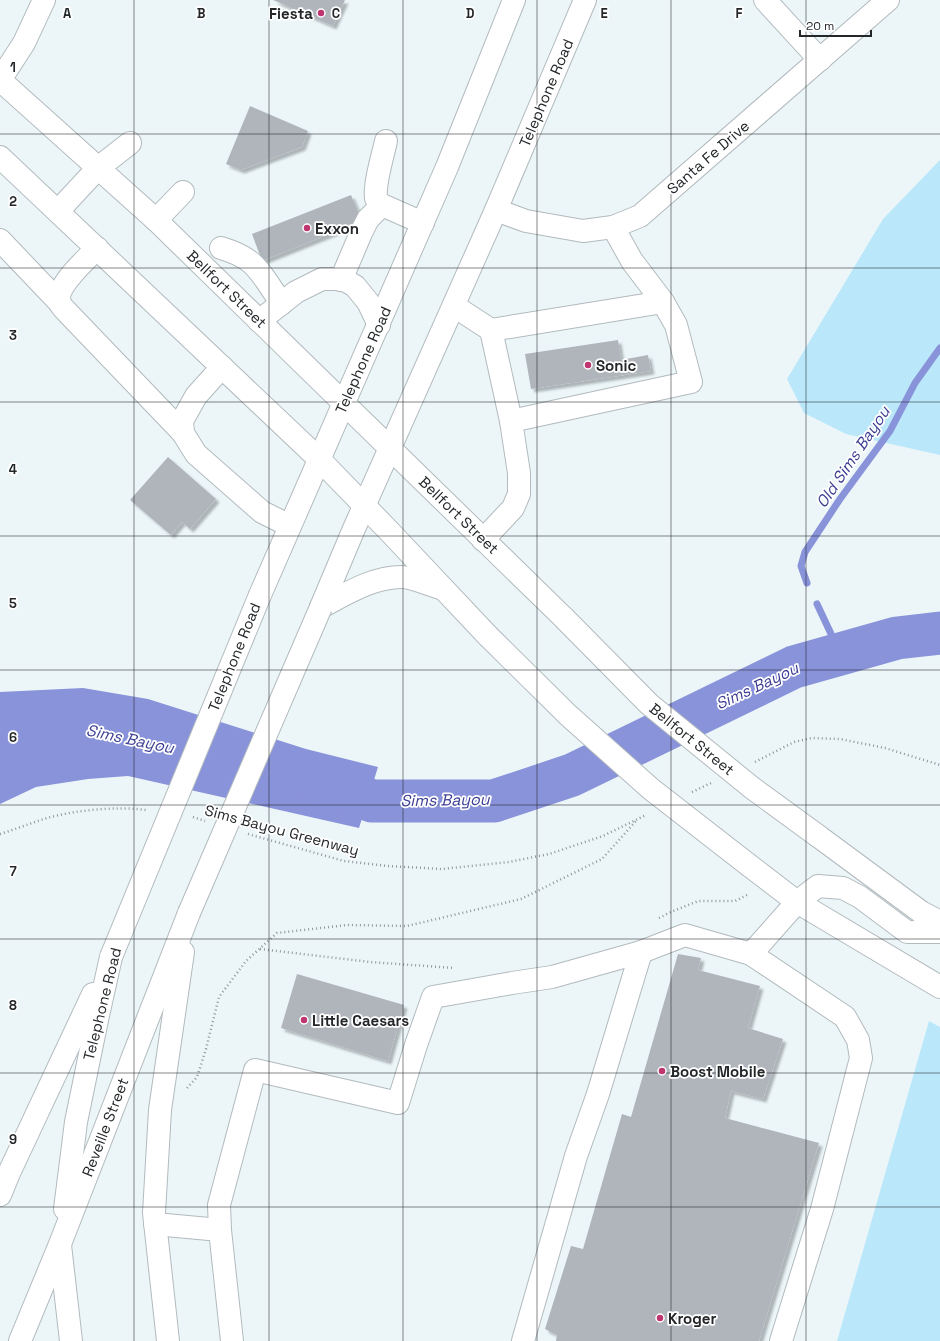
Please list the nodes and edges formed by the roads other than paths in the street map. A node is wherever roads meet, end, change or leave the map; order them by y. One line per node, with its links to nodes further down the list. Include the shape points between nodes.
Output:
1 (44, 0): 7 (main road, via 24,43)
2 (514, 0): 17 (main road, Telephone Road)
3 (585, 0): 14 (main road, Telephone Road)
4 (765, 0): 6 (main road)
5 (888, 0): 6 (main road, Santa Fe Drive)
6 (820, 60): 18 (main road, Santa Fe Drive, via 640,216)
7 (0, 80): 11 (main road, Bellfort Street)
8 (386, 141): 13 (main road, via 376,196)
9 (130, 143): 11 (main road)
10 (2, 163): 15 (main road)
11 (98, 168): 15 (main road); 16 (main road, Bellfort Street)
12 (182, 192): 16 (main road)
13 (382, 205): 17 (main road); 22 (main road, via 368,219)
14 (496, 210): 18 (main road, Santa Fe Drive, via 526,221 583,231); 26 (main road, Telephone Road)
15 (58, 211): 20 (main road)
16 (156, 220): 27 (main road, Bellfort Street)
17 (423, 223): 28 (main road, Telephone Road)
18 (613, 227): 23 (main road, via 632,261)
19 (0, 240): 24 (main road)
20 (98, 248): 24 (main road, via 62,288); 30 (main road)
21 (221, 248): 25 (main road, via 250,262)
22 (341, 280): 25 (main road, via 322,279 296,292); 28 (main road, via 355,286 368,302)
23 (663, 302): 29 (main road); 32 (main road, via 676,325 691,382)
24 (60, 303): 33 (main road)
25 (281, 304): 27 (main road)
26 (454, 306): 29 (main road); 34 (main road, Telephone Road)
27 (259, 321): 31 (main road, Bellfort Street)
28 (379, 325): 31 (main road, Telephone Road)
29 (491, 330): 32 (main road)
30 (222, 367): 33 (main road, via 196,396 182,421); 35 (main road)
31 (344, 404): 34 (main road, Bellfort Street); 35 (main road, Telephone Road)
32 (511, 421): 38 (main road, via 519,494 513,508)
33 (183, 433): 37 (main road, via 196,454 262,512)
34 (390, 449): 36 (main road, Telephone Road); 38 (main road, Bellfort Street)
35 (319, 459): 36 (main road); 37 (main road, Telephone Road)
36 (365, 505): 39 (main road); 40 (main road, Telephone Road)
37 (290, 526): 47 (main road, Telephone Road, bridge)
38 (483, 540): 43 (main road, Bellfort Street, bridge, via 649,704 751,788 922,912)
39 (446, 590): 40 (main road, via 403,577 371,581); 41 (main road, bridge, via 488,636 568,715 651,789)
40 (321, 606): 42 (main road, Telephone Road, bridge)
41 (797, 902): 44 (main road, via 818,886 843,888 860,897 907,932); 46 (main road); 48 (main road)
42 (189, 913): 50 (main road, Telephone Road, via 160,1110); 52 (main road, Reveille Street)
43 (940, 922)
44 (940, 932)
45 (640, 952): 46 (main road, via 685,935); 51 (main road, via 552,977 433,997 398,1104 255,1070 219,1205); 57 (main road, via 598,1094 576,1156)
46 (751, 954): 58 (main road, via 845,1017 858,1040 861,1058 822,1209)
47 (111, 957): 49 (main road); 52 (main road, Telephone Road, via 76,1122)
48 (940, 987)
49 (0, 1195)
50 (155, 1224): 51 (main road); 55 (main road, Telephone Road)
51 (220, 1230): 56 (main road)
52 (60, 1244): 53 (main road, Reveille Street); 54 (main road, Telephone Road)
53 (20, 1341)
54 (71, 1341)
55 (168, 1341)
56 (232, 1341)
57 (522, 1341)
58 (781, 1341)

